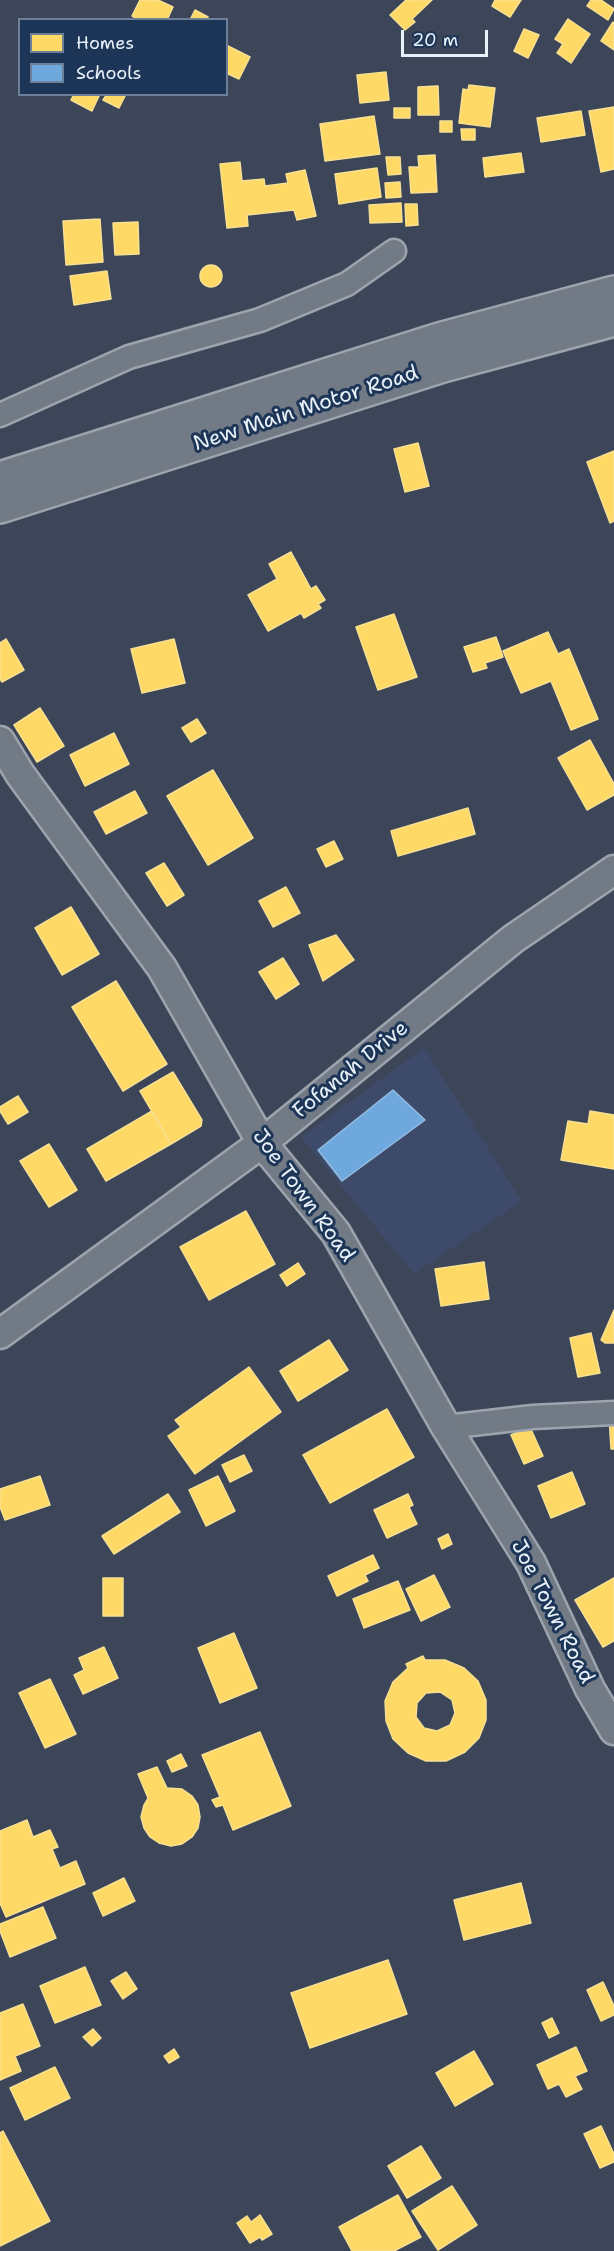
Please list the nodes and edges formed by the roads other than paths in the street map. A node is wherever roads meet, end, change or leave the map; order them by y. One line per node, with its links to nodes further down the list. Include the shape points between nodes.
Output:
1 (394, 251): 4 (street, via 347,284 260,320 129,357)
2 (614, 293): 5 (highway, New Main Motor Road, via 428,344)
3 (614, 319): 6 (highway, New Main Motor Road, via 443,365)
4 (0, 415)
5 (0, 479)
6 (0, 507)
7 (0, 741): 9 (street, Joe Town Road, via 162,968)
8 (614, 870): 9 (street, Fofanah Drive, via 513,939)
9 (261, 1143): 10 (street, Fofanah Drive); 12 (street, Joe Town Road, via 336,1233)
10 (0, 1334)
11 (614, 1413): 12 (street)
12 (446, 1427): 13 (street, Joe Town Road, via 531,1563 590,1689)
13 (614, 1730)

